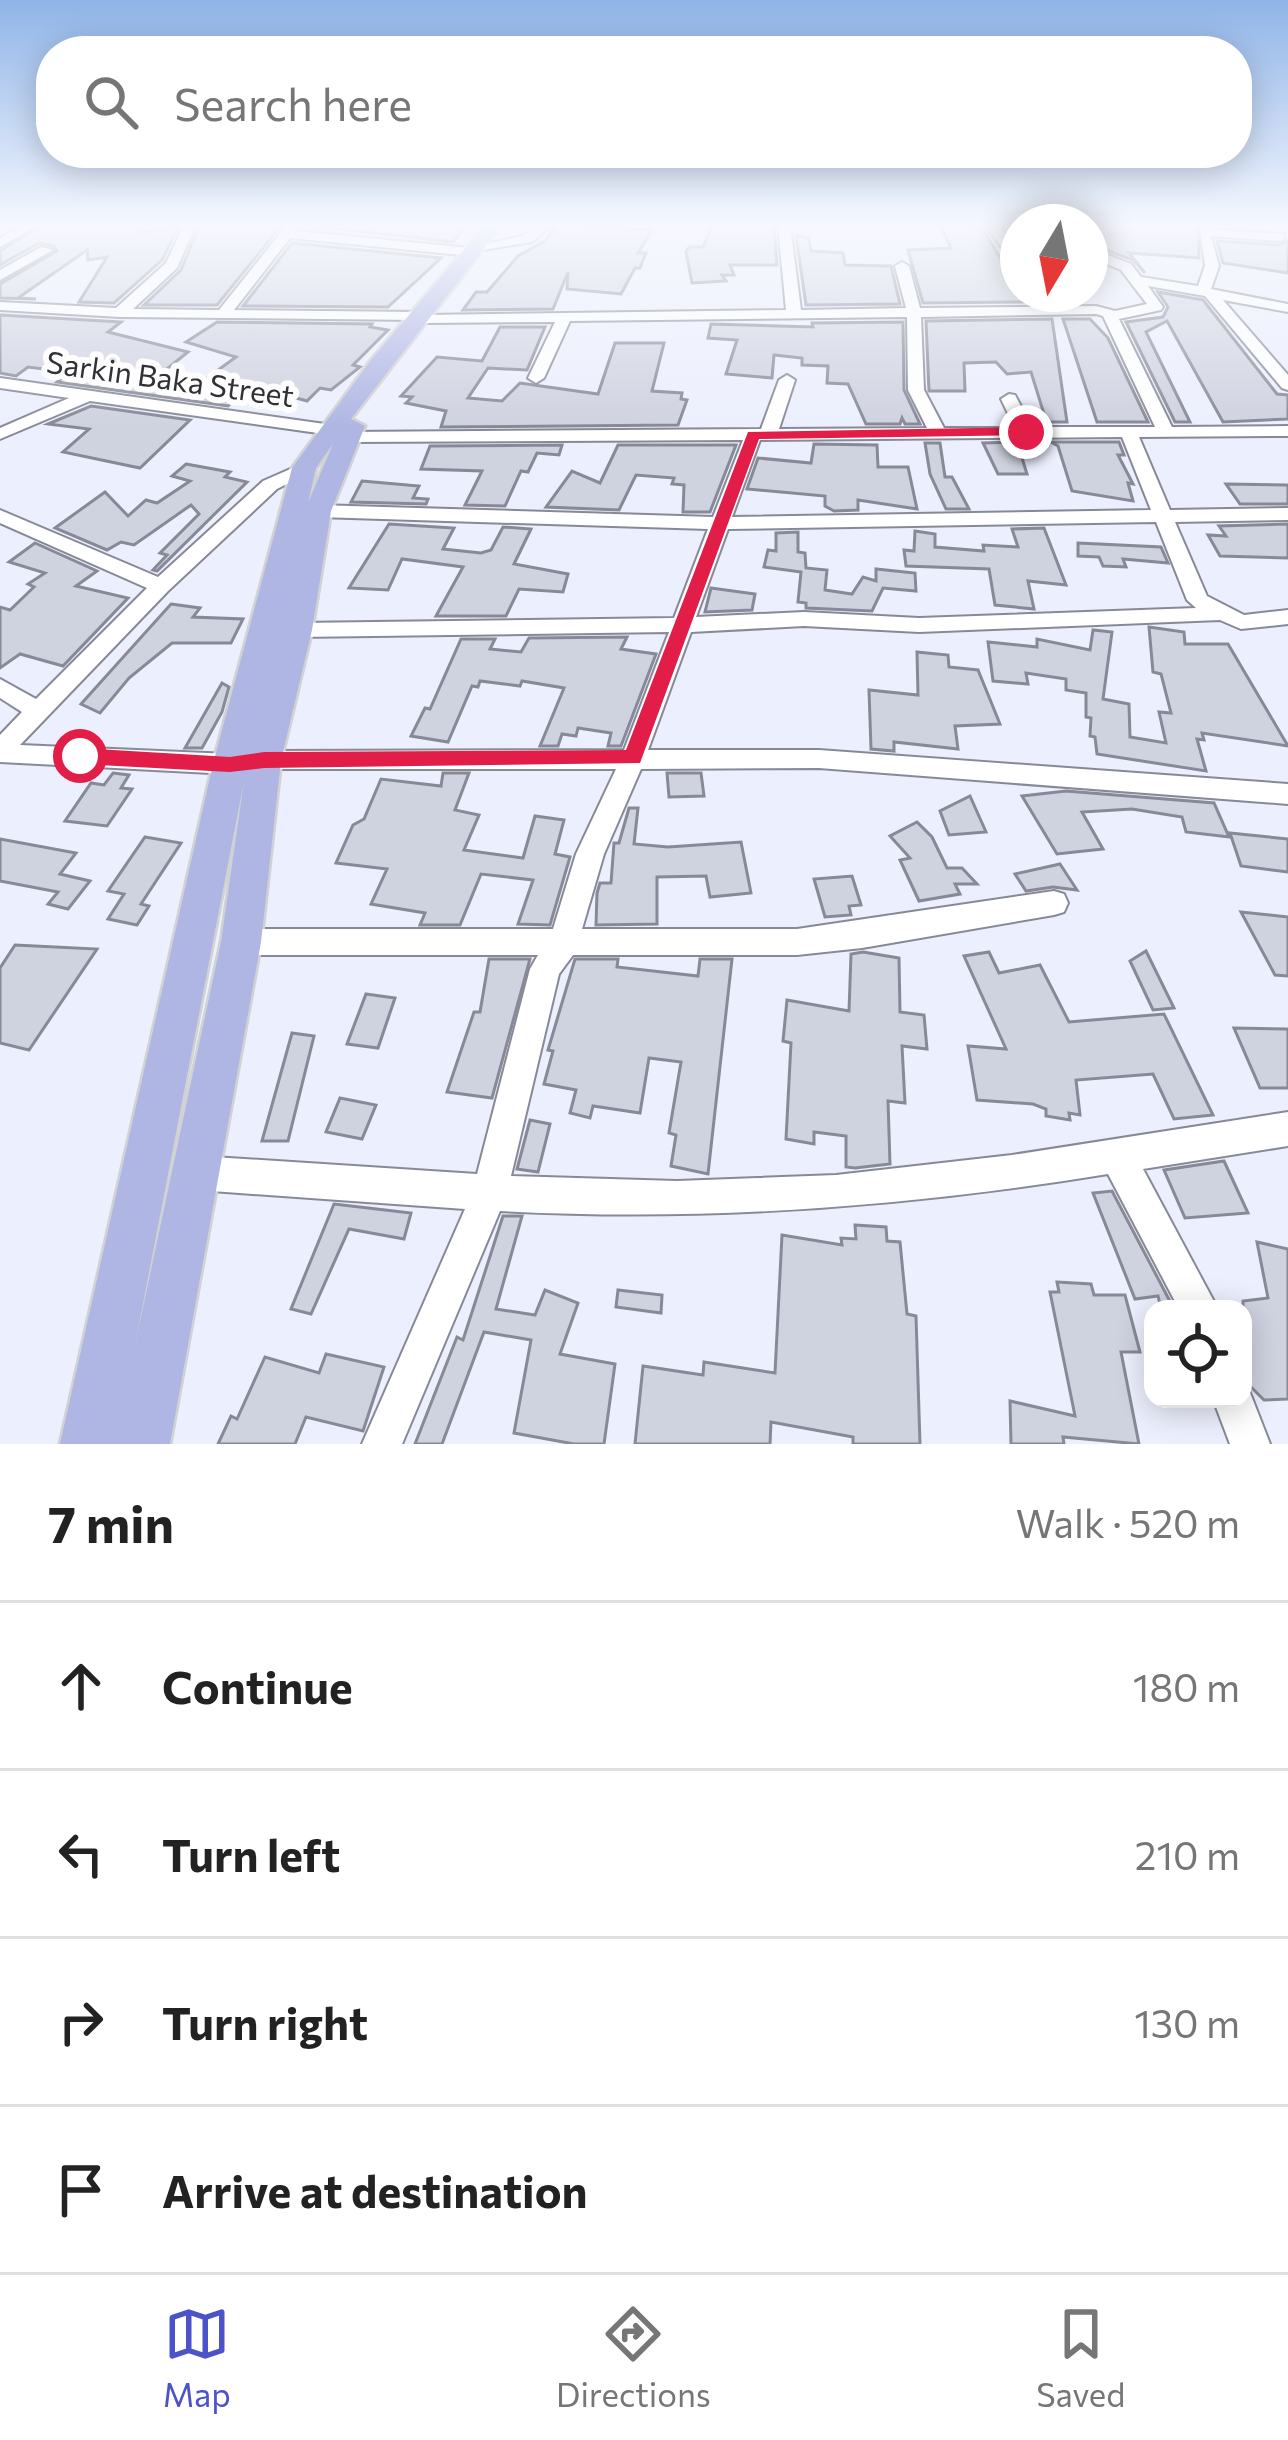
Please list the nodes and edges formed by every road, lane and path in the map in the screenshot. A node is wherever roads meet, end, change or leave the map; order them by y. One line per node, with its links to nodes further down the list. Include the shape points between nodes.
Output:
1 (143, 292): 13 (street)
2 (240, 292): 17 (street)
3 (443, 292): 19 (main road)
4 (792, 292): 15 (street)
5 (909, 292): 14 (street)
6 (1144, 292): 16 (street, via 1156,308)
7 (1204, 292): 8 (street)
8 (1208, 293): 10 (street); 23 (street)
9 (0, 307): 13 (street)
10 (1288, 308)
11 (1000, 312): 14 (street)
12 (1058, 312): 16 (street)
13 (120, 313): 17 (street)
14 (914, 313): 15 (street); 30 (street, via 916,391)
15 (794, 314): 18 (street)
16 (1111, 314): 27 (street)
17 (222, 315): 19 (street)
18 (565, 317): 19 (street); 20 (street)
19 (422, 318): 32 (main road)
20 (536, 378)
21 (787, 380): 33 (street)
22 (0, 382): 24 (street, Sarkin Baka Street)
23 (1288, 385)
24 (84, 397): 31 (street); 32 (street, Sarkin Baka Street)
25 (1010, 398): 29 (street)
26 (1128, 431): 27 (street, Sarkin Baka Street); 29 (street, Sarkin Baka Street); 36 (street)
27 (1166, 431): 28 (street, Sarkin Baka Street)
28 (1288, 431)
29 (1026, 432): 30 (street, Sarkin Baka Street)
30 (938, 433): 33 (street, Sarkin Baka Street)
31 (0, 434)
32 (340, 434): 33 (street, Sarkin Baka Street); 34 (main road); 35 (main road)
33 (761, 435): 39 (street)
34 (304, 468): 40 (street, via 271,484); 49 (main road)
35 (318, 511): 39 (street, via 649,524); 44 (main road)
36 (1162, 513): 37 (street); 39 (street); 41 (street, via 1198,600)
37 (1288, 514)
38 (0, 516): 40 (street)
39 (723, 519): 43 (street)
40 (160, 586): 46 (street)
41 (1216, 614): 42 (street, via 1240,622); 43 (street)
42 (1288, 617)
43 (681, 626): 44 (street); 48 (street)
44 (297, 630): 49 (main road)
45 (0, 687): 46 (street)
46 (38, 711): 47 (street)
47 (0, 752): 49 (street)
48 (633, 758): 49 (street); 50 (street, via 819,759); 53 (street, via 590,854)
49 (247, 762): 52 (main road); 60 (main road)
50 (1288, 794)
51 (1054, 904): 53 (street, via 854,939)
52 (242, 943): 53 (street); 56 (main road)
53 (563, 944): 57 (street, via 545,969)
54 (1288, 1129): 55 (street)
55 (1117, 1156): 57 (street, via 830,1192); 58 (street)
56 (198, 1173): 57 (street); 61 (main road)
57 (490, 1193): 62 (street)
58 (1194, 1300)
59 (1237, 1408): 63 (street)
60 (88, 1444)
61 (142, 1444)
62 (382, 1444)
63 (1250, 1444)

